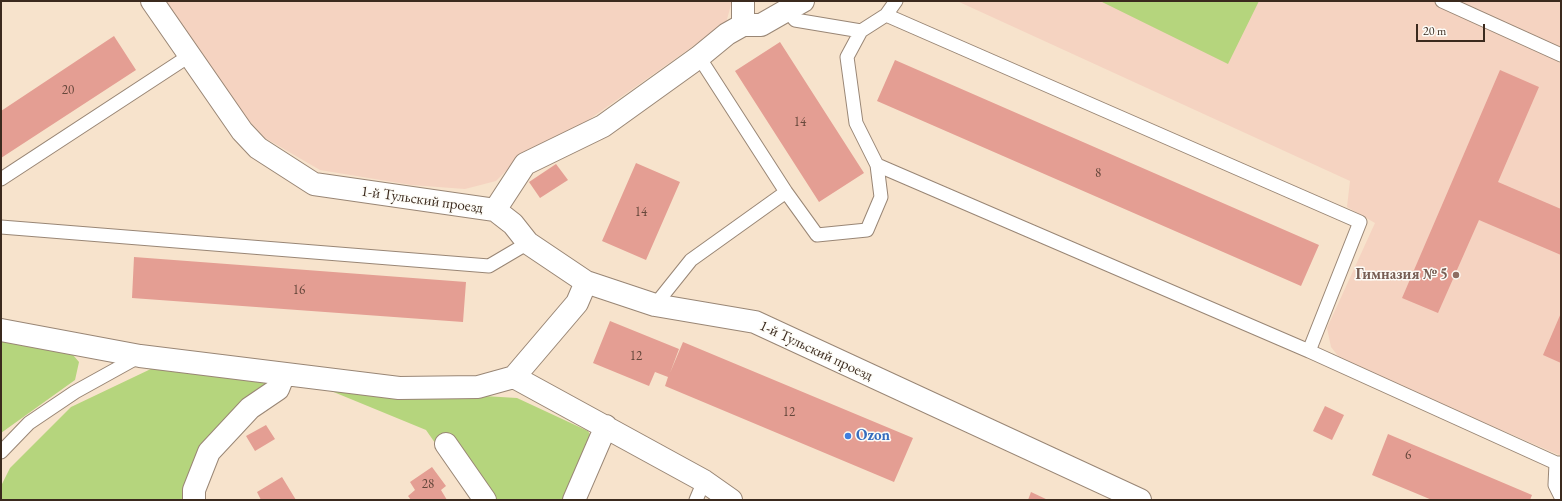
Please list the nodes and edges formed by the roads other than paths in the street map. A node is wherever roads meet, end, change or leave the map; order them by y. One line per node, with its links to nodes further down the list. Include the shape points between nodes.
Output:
1 (152, 1): 10 (street, 1-й Тульский проезд)
2 (743, 1): 7 (street)
3 (896, 1): 6 (lane)
4 (1442, 1): 9 (lane)
5 (795, 6): 7 (street, via 761,25); 8 (lane, via 795,20)
6 (886, 15): 8 (lane); 21 (lane, via 1360,222)
7 (743, 25): 11 (street, via 727,34)
8 (861, 30): 12 (lane, via 847,57 856,123)
9 (1561, 55)
10 (189, 56): 13 (lane); 15 (street, 1-й Тульский проезд, via 242,131 258,148 314,184)
11 (699, 57): 14 (lane); 15 (street, via 603,126 525,164)
12 (877, 165): 14 (lane, via 881,197 867,230 816,234); 21 (lane)
13 (1, 178)
14 (786, 192): 19 (lane, via 691,260)
15 (494, 210): 17 (street, 1-й Тульский проезд, via 513,224)
16 (1, 227): 17 (lane, via 489,266)
17 (528, 242): 18 (street, 1-й Тульский проезд)
18 (586, 282): 19 (street, 1-й Тульский проезд); 24 (street, via 577,303)
19 (655, 306): 35 (street, 1-й Тульский проезд, via 755,322)
20 (1, 330): 22 (street)
21 (1309, 352): 28 (lane)
22 (140, 356): 23 (street); 27 (lane, via 75,392 29,423)
23 (284, 374): 24 (street, via 399,388 478,387); 31 (street, via 278,389 250,408 209,452 194,490)
24 (514, 377): 25 (street)
25 (606, 426): 29 (street); 33 (street)
26 (446, 444): 32 (street)
27 (1, 452)
28 (1559, 463): 30 (lane, via 1555,485)
29 (700, 490): 34 (street)
30 (1561, 497)
31 (194, 500)
32 (485, 500)
33 (574, 500)
34 (731, 500)
35 (1140, 500)

